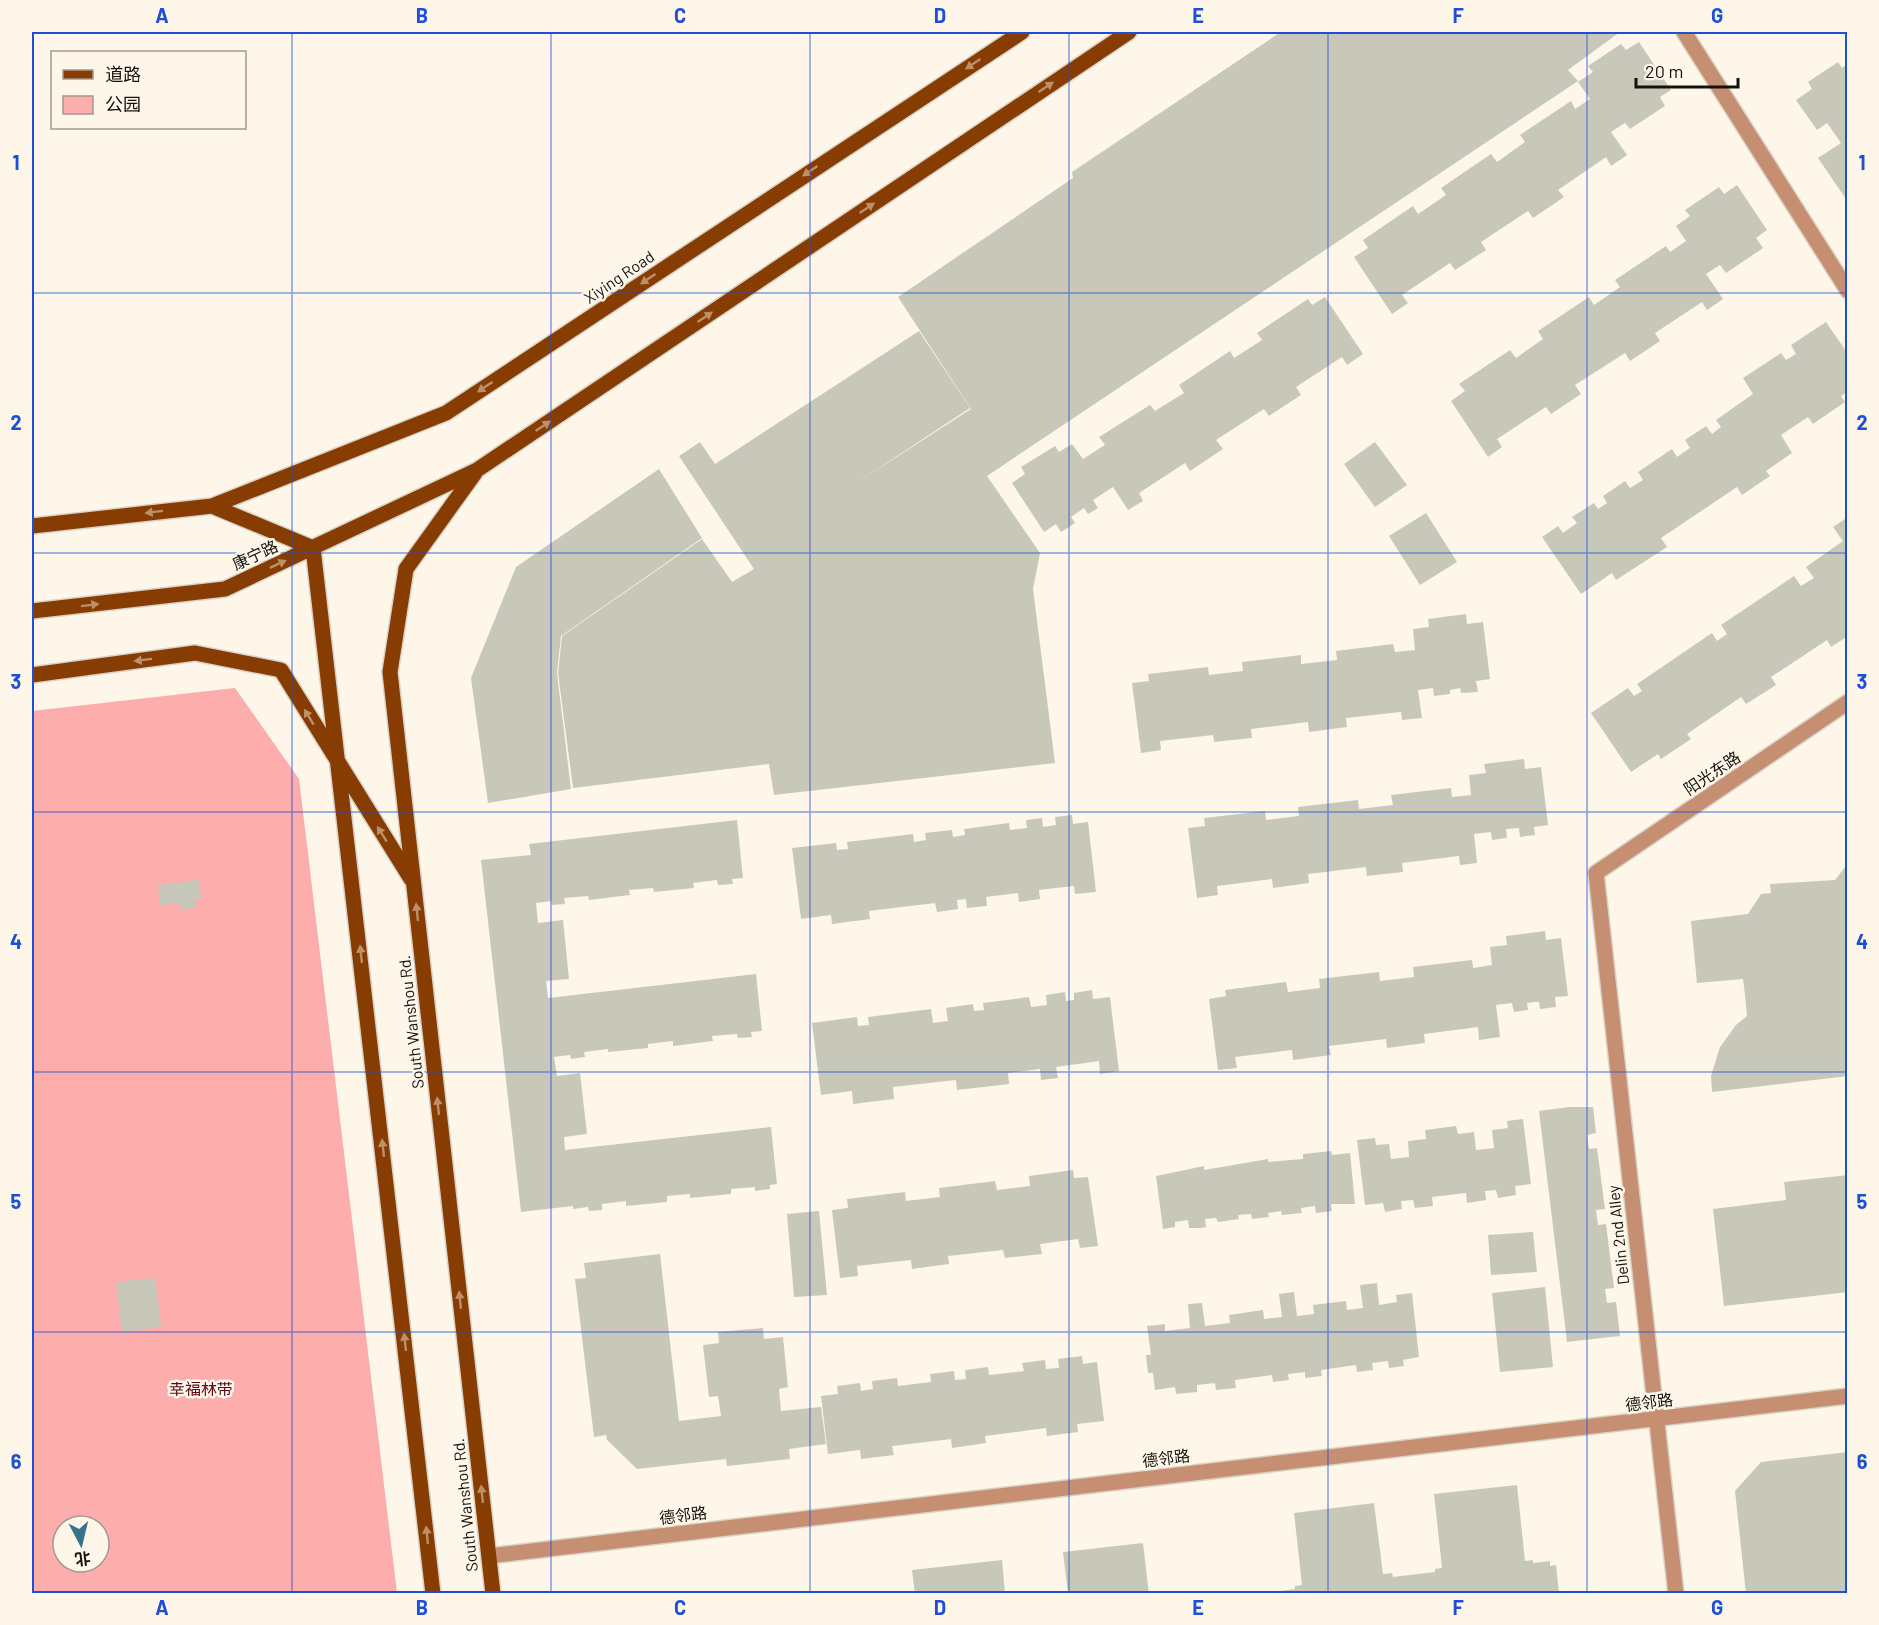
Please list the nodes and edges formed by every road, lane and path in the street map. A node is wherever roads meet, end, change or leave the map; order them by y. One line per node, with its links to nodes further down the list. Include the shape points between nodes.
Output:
1 (1022, 32): 6 (main road, Xiying Road, one-way to 6, via 446,413)
2 (1129, 32): 5 (main road, one-way to 2)
3 (1684, 32): 4 (street)
4 (1848, 291)
5 (477, 470): 8 (main road, 康宁路); 14 (main road, South Wanshou Rd., via 406,568 390,672)
6 (212, 506): 7 (main road, one-way to 7); 8 (main road)
7 (32, 526)
8 (313, 548): 9 (main road, 康宁路, one-way to 8, via 225,589); 12 (main road)
9 (32, 611)
10 (32, 675): 12 (main road, one-way to 10, via 280,670 195,653)
11 (1848, 702): 13 (street, 阳光东路)
12 (340, 767): 14 (main road, one-way to 12); 18 (main road, one-way to 12)
13 (1596, 873): 16 (street, Delin 2nd Alley)
14 (414, 884): 17 (main road, South Wanshou Rd., one-way to 14)
15 (1848, 1396): 16 (street, 德邻路)
16 (1657, 1419): 17 (street, 德邻路); 20 (street, Delin 2nd Alley)
17 (489, 1556): 19 (main road, South Wanshou Rd.)
18 (434, 1593)
19 (493, 1593)
20 (1676, 1593)

